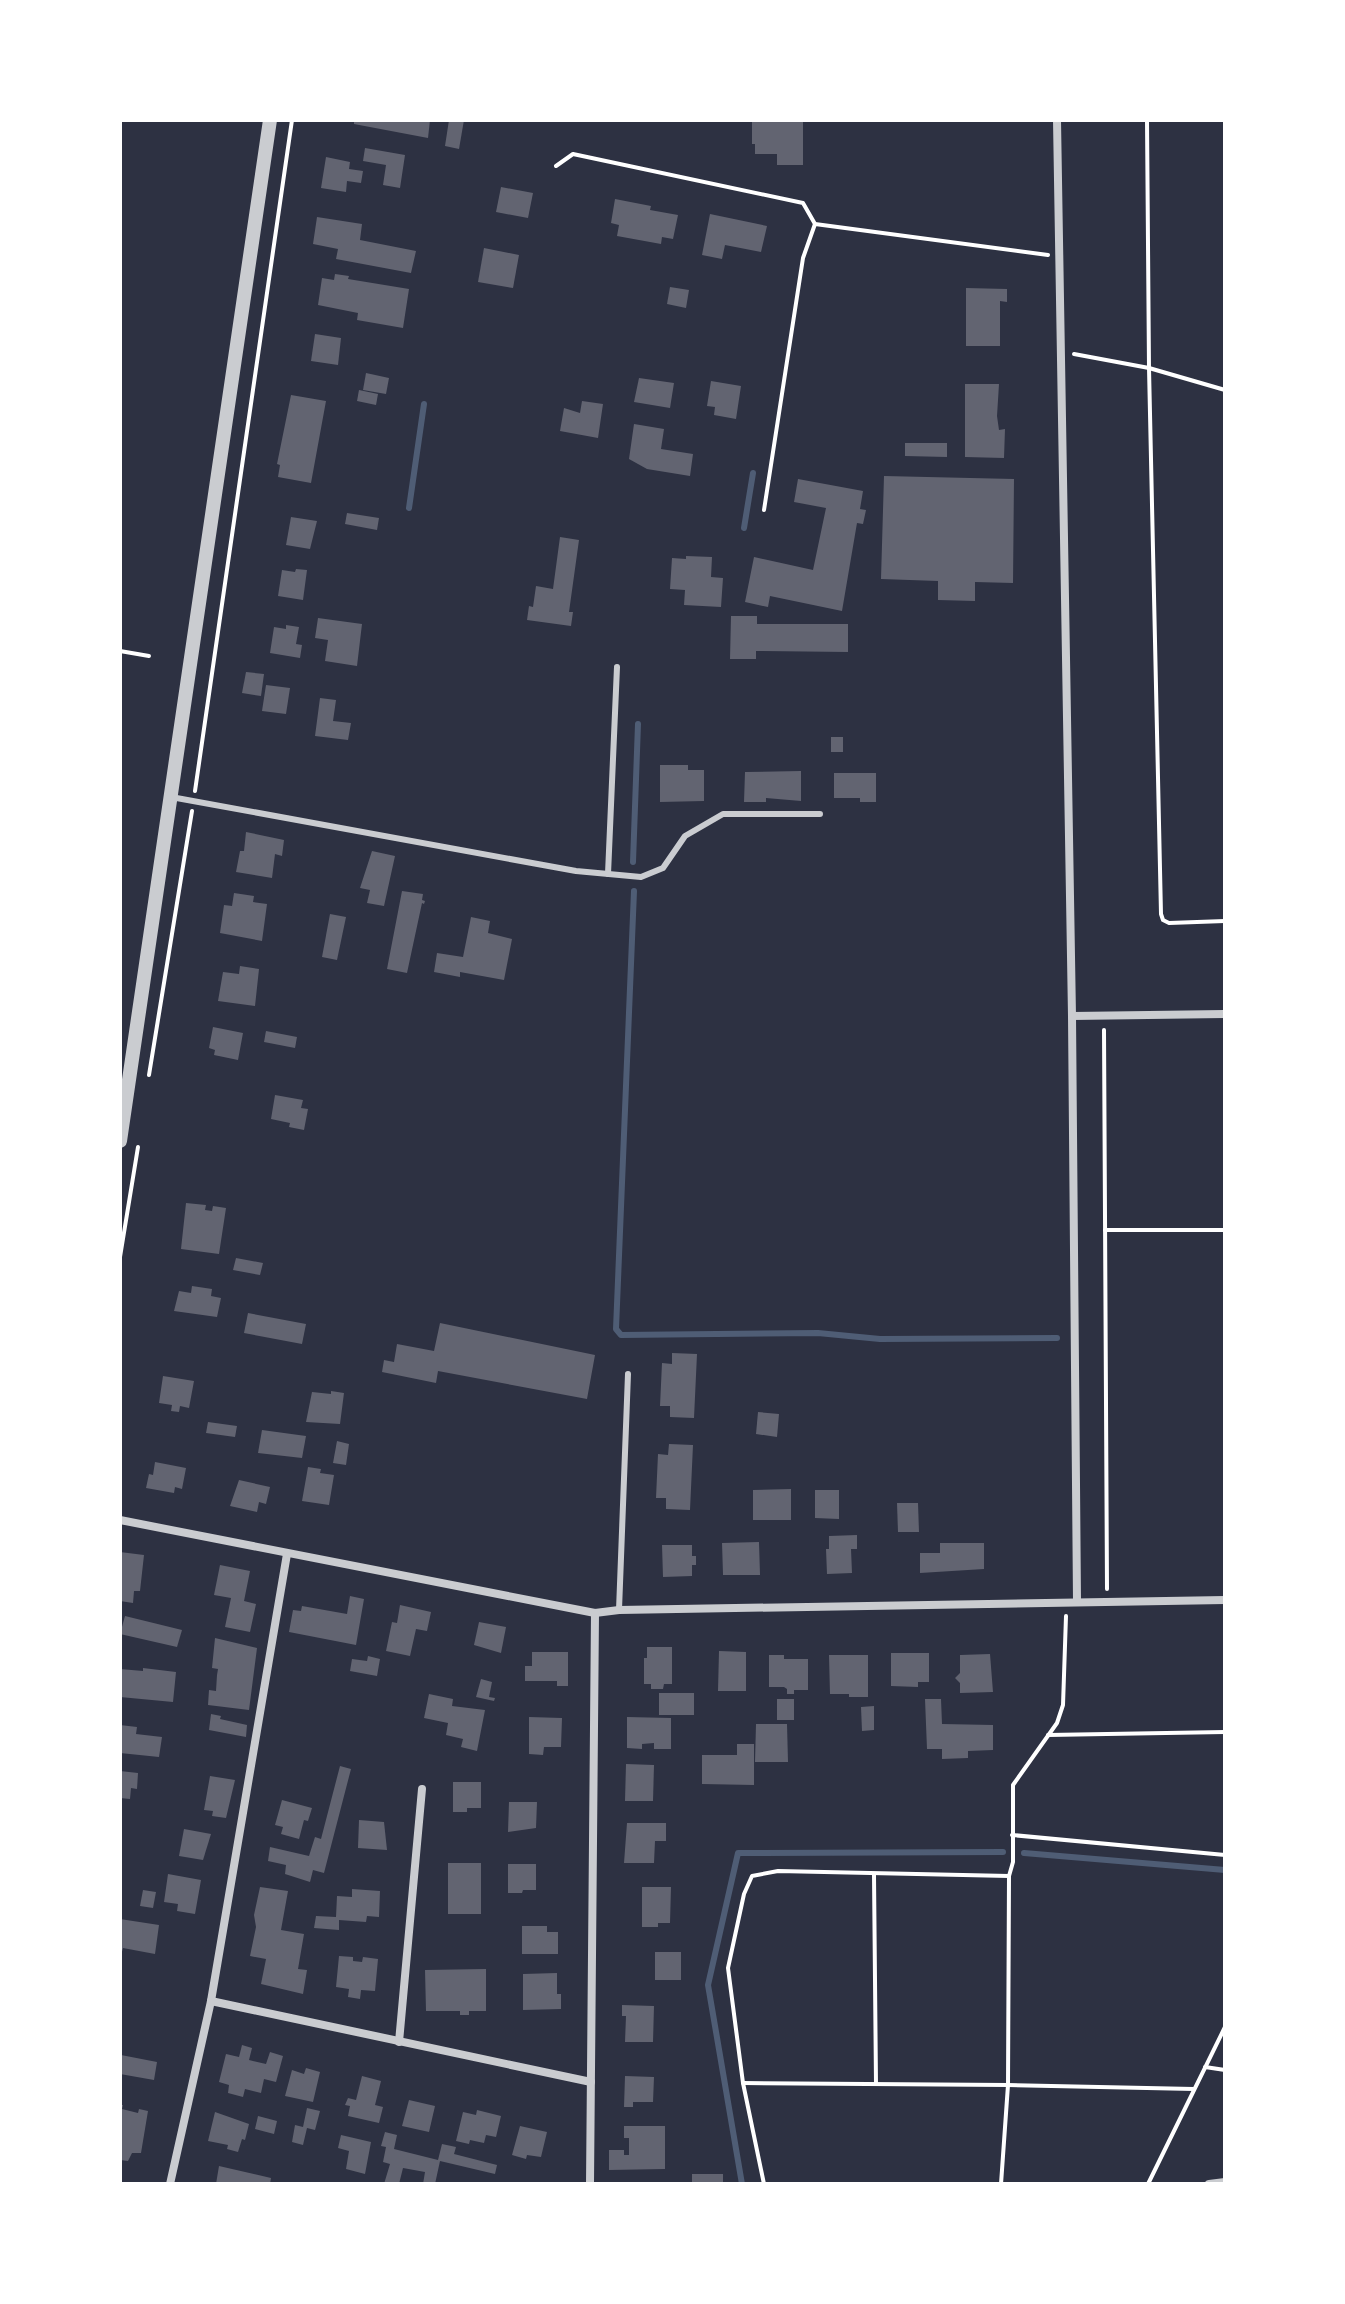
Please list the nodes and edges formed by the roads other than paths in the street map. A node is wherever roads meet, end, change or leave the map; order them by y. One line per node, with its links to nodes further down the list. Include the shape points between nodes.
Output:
1 (270, 120): 4 (street)
2 (1057, 120): 8 (street)
3 (617, 667): 6 (lane)
4 (171, 797): 6 (lane); 9 (street)
5 (820, 814): 6 (lane, via 723,814 685,836 663,868 641,877)
6 (608, 874)
7 (1225, 1014): 8 (street)
8 (1072, 1016): 14 (street)
9 (120, 1141)
10 (628, 1374): 15 (lane)
11 (120, 1520): 12 (street)
12 (287, 1554): 16 (street); 18 (street)
13 (1225, 1600): 14 (street)
14 (1077, 1601): 15 (street)
15 (619, 1610): 16 (street)
16 (595, 1613): 20 (street)
17 (422, 1789): 19 (street)
18 (211, 2001): 19 (street); 22 (street)
19 (399, 2042): 20 (street)
20 (591, 2082): 23 (street)
21 (1225, 2182): 24 (street)
22 (170, 2184)
23 (590, 2184)
24 (1209, 2184)

